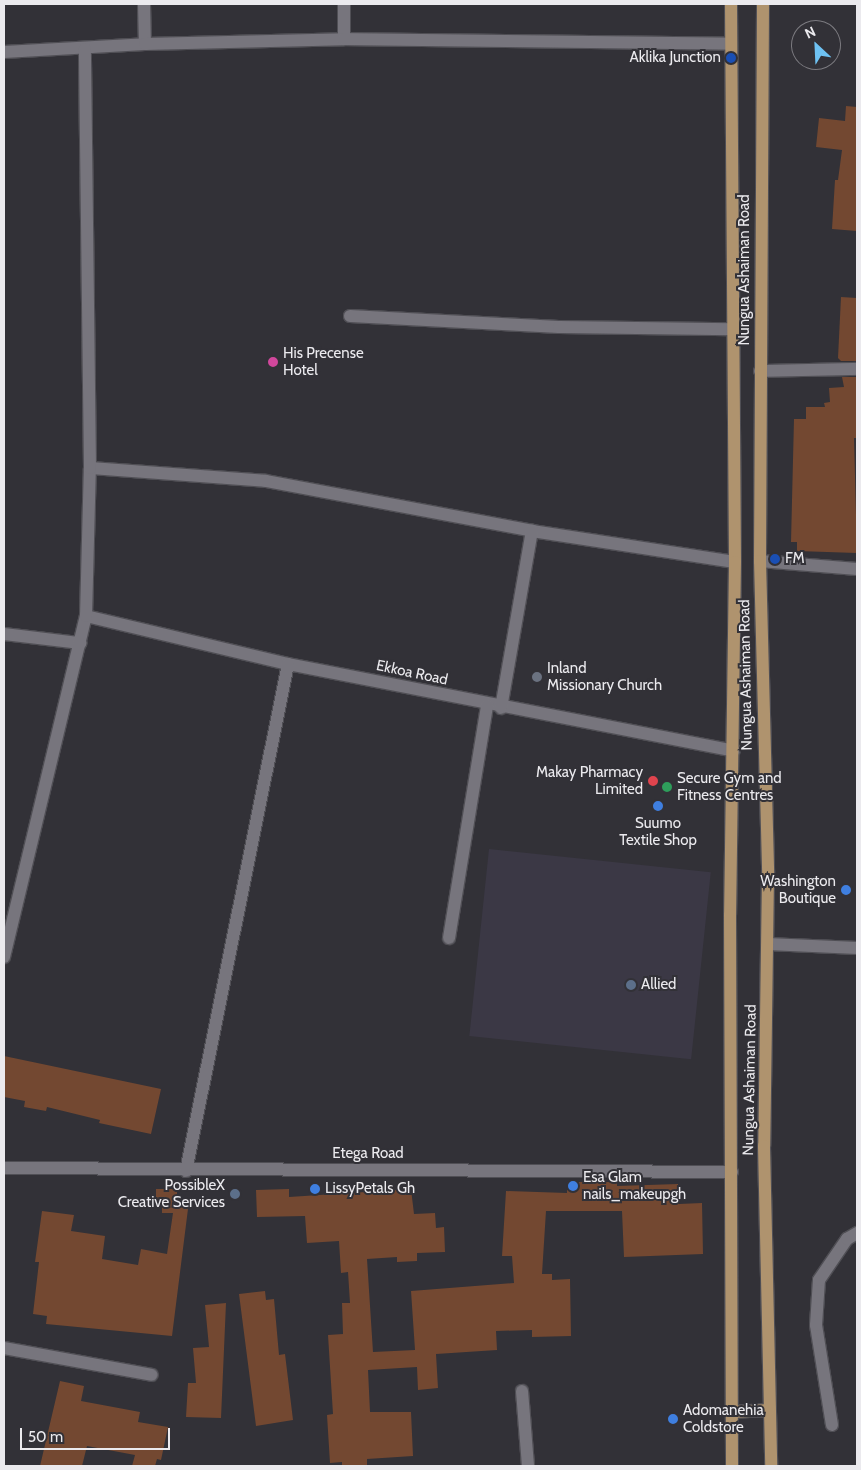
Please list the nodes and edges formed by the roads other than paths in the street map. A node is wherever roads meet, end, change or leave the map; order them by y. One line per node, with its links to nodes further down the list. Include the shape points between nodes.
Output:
1 (144, 4): 6 (street)
2 (344, 4): 5 (street)
3 (731, 4): 7 (main road, Nungua Ashaiman Road)
4 (763, 4): 13 (main road, Nungua Ashaiman Road)
5 (344, 39): 6 (street); 7 (street)
6 (145, 44): 8 (street)
7 (732, 44): 11 (main road, Nungua Ashaiman Road)
8 (84, 49): 9 (street); 14 (street)
9 (4, 52)
10 (350, 316): 11 (street, via 559,327)
11 (732, 329): 17 (main road, Nungua Ashaiman Road)
12 (857, 369): 13 (street)
13 (760, 371): 16 (main road, Nungua Ashaiman Road)
14 (90, 468): 15 (street, via 266,481); 19 (street)
15 (532, 531): 17 (street); 24 (street)
16 (760, 561): 18 (street); 27 (main road, Nungua Ashaiman Road)
17 (735, 562): 25 (main road, Nungua Ashaiman Road)
18 (857, 570)
19 (86, 616): 21 (street); 22 (street, Ekkoa Road)
20 (4, 634): 21 (street)
21 (80, 644): 29 (street)
22 (288, 664): 23 (street, Ekkoa Road); 31 (street)
23 (487, 705): 24 (street, Ekkoa Road); 26 (street)
24 (501, 708): 25 (street, Ekkoa Road)
25 (734, 751): 32 (main road, Nungua Ashaiman Road)
26 (448, 938)
27 (768, 944): 28 (street); 37 (main road, Nungua Ashaiman Road, via 764,1146)
28 (857, 948)
29 (4, 957)
30 (4, 1168): 31 (street, Etega Road)
31 (186, 1171): 32 (street, Etega Road)
32 (732, 1172): 38 (main road, Nungua Ashaiman Road)
33 (857, 1233): 39 (street, via 847,1239 819,1280 816,1325)
34 (4, 1348): 35 (street)
35 (152, 1376)
36 (522, 1391): 40 (street)
37 (769, 1410): 38 (main road); 42 (main road, Nungua Ashaiman Road)
38 (731, 1412): 41 (main road, Nungua Ashaiman Road)
39 (832, 1425)
40 (528, 1466)
41 (732, 1466)
42 (771, 1466)

